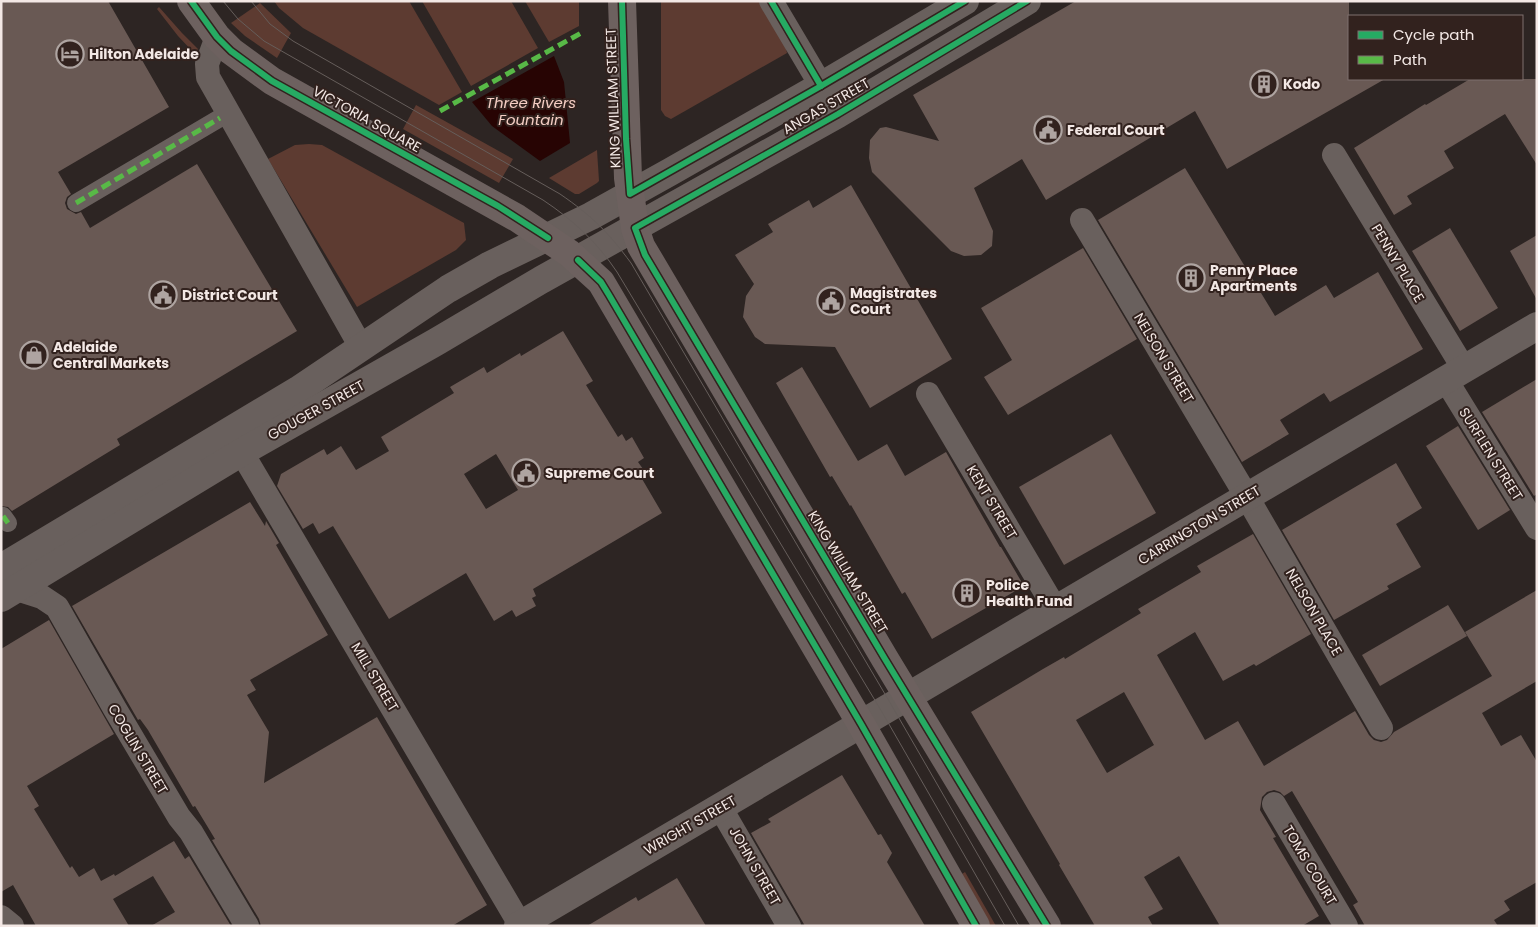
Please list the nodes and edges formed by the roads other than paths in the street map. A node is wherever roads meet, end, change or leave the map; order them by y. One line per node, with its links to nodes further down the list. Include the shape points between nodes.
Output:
1 (191, 1): 6 (main road, VICTORIA SQUARE)
2 (622, 1): 11 (main road, KING WILLIAM STREET)
3 (771, 1): 7 (street)
4 (965, 1): 7 (street, ANGAS STREET)
5 (1027, 1): 8 (street, ANGAS STREET)
6 (217, 37): 15 (main road, VICTORIA SQUARE, via 272,81 498,206); 19 (street, via 207,64 208,77)
7 (821, 86): 8 (street); 11 (street, ANGAS STREET)
8 (838, 114): 14 (street, ANGAS STREET)
9 (220, 118): 12 (street)
10 (1334, 155): 20 (street, PENNY PLACE)
11 (630, 194): 14 (main road, KING WILLIAM STREET); 15 (street, ANGAS STREET)
12 (76, 203)
13 (1082, 220): 23 (street, NELSON STREET)
14 (634, 228): 16 (street, GOUGER STREET); 27 (main road, KING WILLIAM STREET, via 645,255)
15 (548, 238): 16 (main road, VICTORIA SQUARE); 19 (street, GOUGER STREET, via 448,289)
16 (578, 260): 18 (street, GOUGER STREET); 28 (main road, via 601,282 609,295)
17 (1537, 326): 20 (street, CARRINGTON STREET)
18 (436, 342): 19 (street, via 407,350); 22 (street, GOUGER STREET)
19 (361, 347): 22 (street, GOUGER STREET, via 298,390)
20 (1455, 374): 23 (street, CARRINGTON STREET); 24 (street, SURFLEN STREET)
21 (928, 394): 26 (street, KENT STREET)
22 (235, 441): 25 (street, GOUGER STREET); 33 (street, MILL STREET)
23 (1247, 496): 26 (street, CARRINGTON STREET); 29 (street, NELSON PLACE)
24 (1537, 528)
25 (6, 585): 35 (street, COGLIN STREET, via 42,597 57,607 174,809)
26 (1056, 610): 27 (street, CARRINGTON STREET)
27 (909, 697): 28 (street, CARRINGTON STREET); 38 (main road, KING WILLIAM STREET)
28 (861, 724): 31 (street, WRIGHT STREET); 37 (main road)
29 (1381, 728)
30 (1274, 804): 39 (street, TOMS COURT)
31 (720, 807): 33 (street, WRIGHT STREET); 36 (street, JOHN STREET)
32 (1, 917): 34 (street)
33 (520, 925)
34 (12, 926)
35 (247, 926)
36 (789, 926)
37 (976, 926)
38 (1047, 926)
39 (1346, 926)

